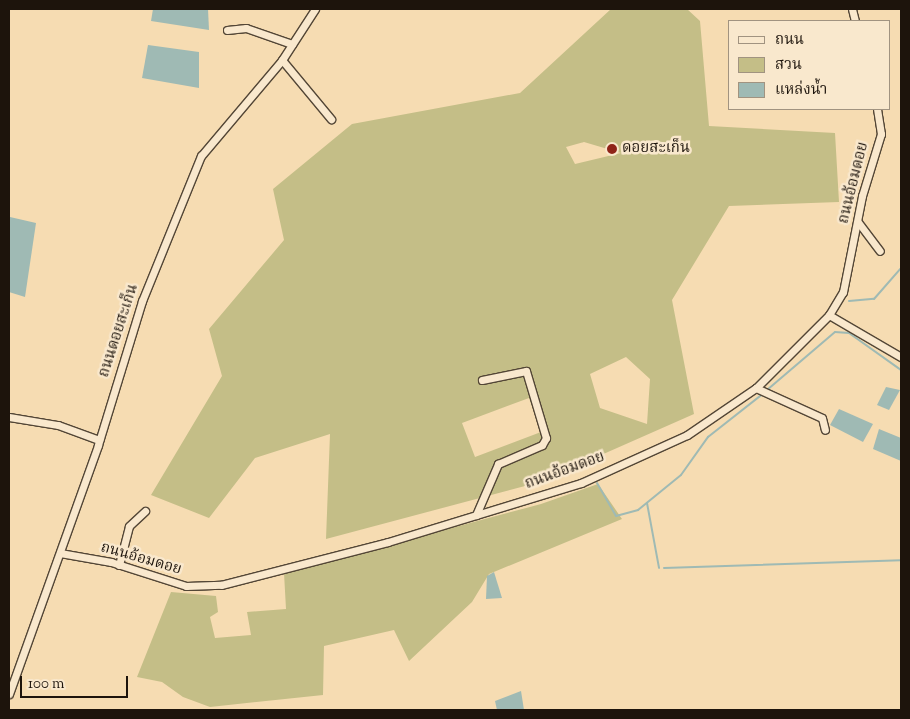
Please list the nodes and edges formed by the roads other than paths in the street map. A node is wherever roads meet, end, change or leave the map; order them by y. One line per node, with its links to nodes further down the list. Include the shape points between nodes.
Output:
1 (314, 9): 3 (street, ถนนดอยสะเก็น)
2 (226, 30): 3 (street, via 246,28)
3 (292, 44): 4 (street, ถนนดอยสะเก็น)
4 (282, 60): 6 (street); 17 (street, ถนนดอยสะเก็น, via 201,156 142,301)
5 (877, 110): 7 (street, ถนนอ้อมดอย, via 881,134)
6 (331, 119)
7 (858, 222): 8 (street); 9 (street, ถนนอ้อมดอย, via 843,292)
8 (880, 251)
9 (829, 315): 11 (street); 14 (street, ถนนอ้อมดอย)
10 (901, 346): 11 (street)
11 (894, 352): 12 (street)
12 (901, 357)
13 (482, 380): 19 (street, via 526,371 546,438 542,446 498,464)
14 (756, 388): 16 (street, via 822,418); 19 (street, ถนนอ้อมดอย, via 687,436 581,483)
15 (9, 418): 17 (street, via 58,425)
16 (825, 430)
17 (99, 440): 20 (street, ถนนดอยสะเก็น)
18 (145, 511): 21 (street, via 129,526)
19 (476, 515): 21 (street, ถนนอ้อมดอย, via 221,585 186,586)
20 (60, 553): 21 (street, ถนนอ้อมดอย); 22 (street, ถนนดอยสะเก็น)
21 (119, 565)
22 (9, 694)

